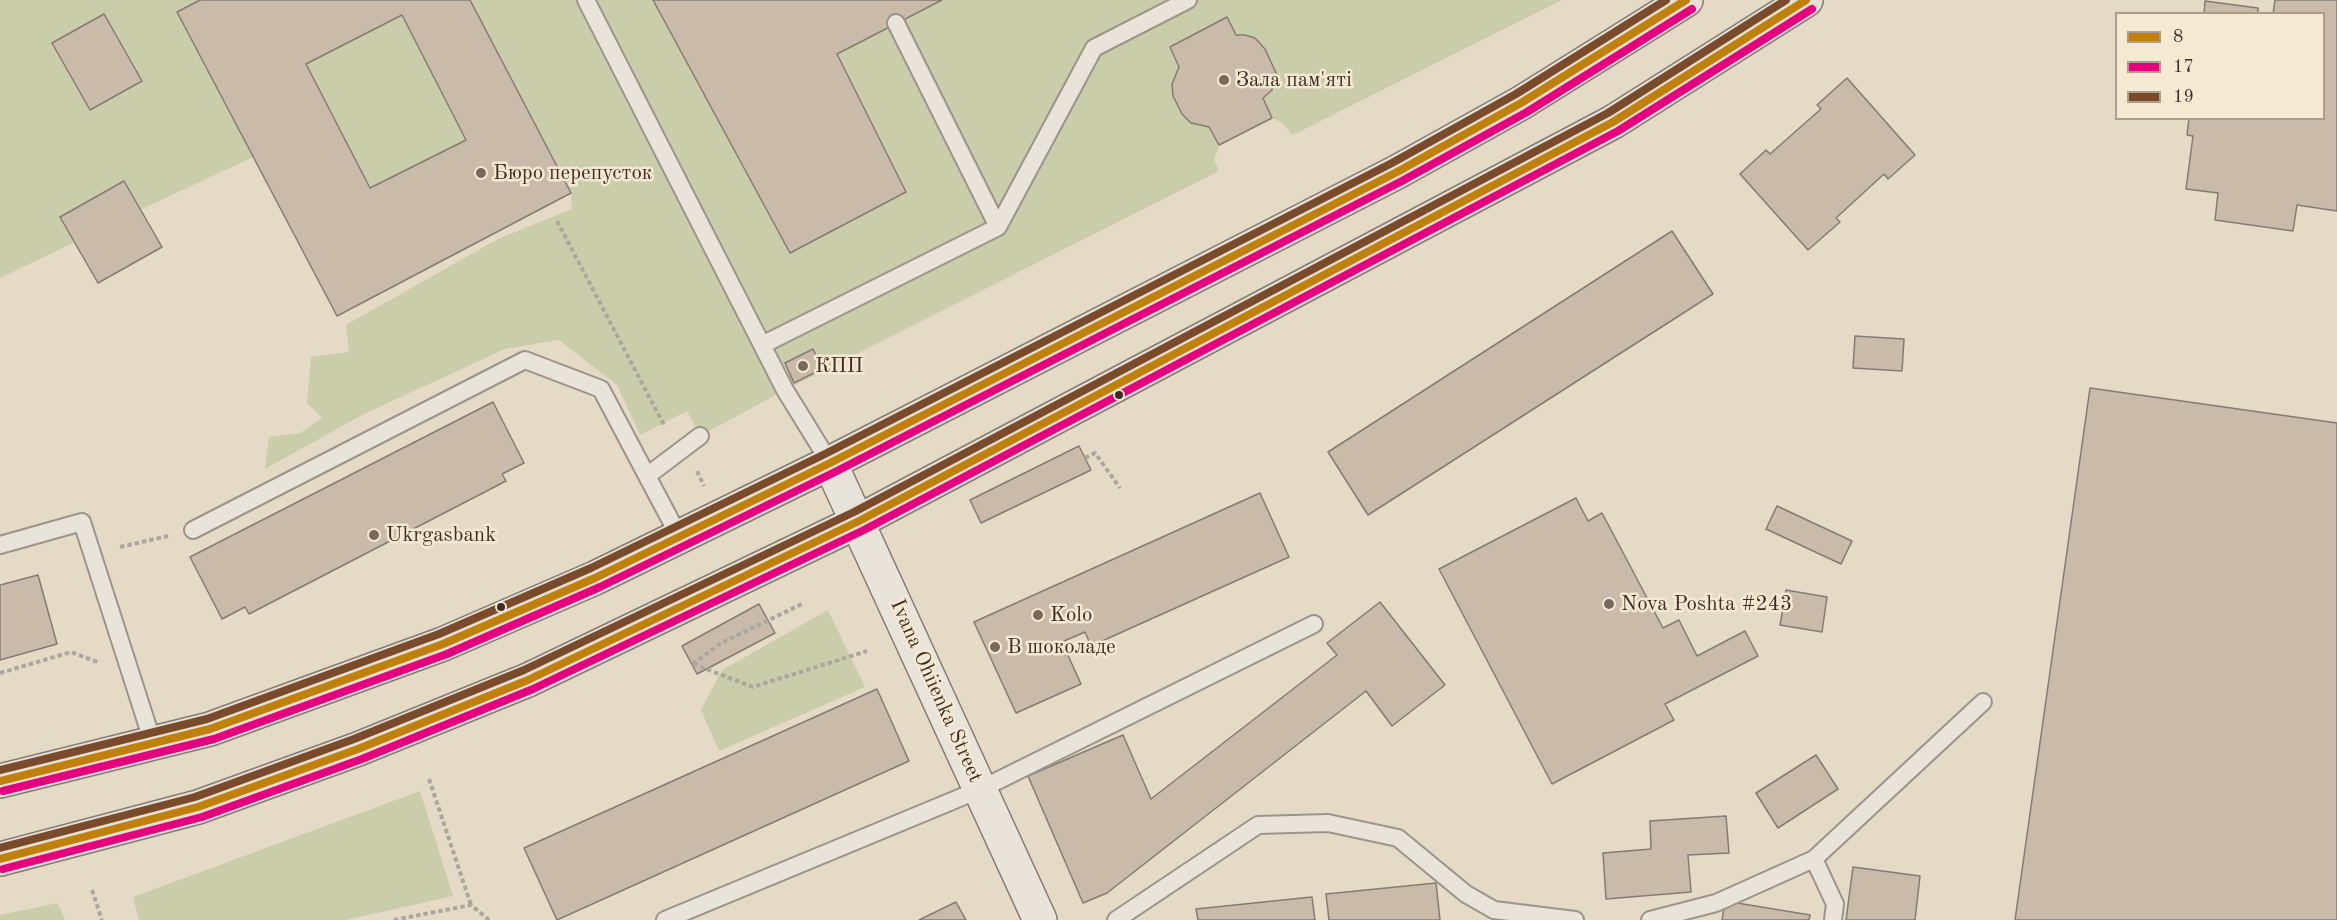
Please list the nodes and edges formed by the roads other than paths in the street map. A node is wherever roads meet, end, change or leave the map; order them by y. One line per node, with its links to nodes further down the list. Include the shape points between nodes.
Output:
1 (586, 0): 7 (lane)
2 (1188, 0): 6 (lane, via 1094,48)
3 (1686, 0): 9 (main road, via 1521,103 1398,172)
4 (1806, 0): 11 (main road, via 1613,122)
5 (896, 23): 6 (lane)
6 (998, 228): 7 (lane)
7 (762, 345): 9 (lane)
8 (700, 436): 10 (lane)
9 (831, 463): 11 (street, Ivana Ohiienka Street); 13 (main road)
10 (647, 476): 12 (lane, via 601,389 525,360); 13 (lane)
11 (859, 521): 19 (street, Ivana Ohiienka Street); 20 (main road, via 528,680 358,749 198,807)
12 (193, 530)
13 (680, 538): 17 (main road, via 443,644 210,729)
14 (0, 545): 17 (lane, via 82,522)
15 (1314, 624): 19 (lane)
16 (1983, 702): 21 (lane)
17 (153, 742): 18 (main road)
18 (0, 781)
19 (981, 789): 23 (lane); 24 (street, Ivana Ohiienka Street)
20 (0, 859)
21 (1814, 859): 27 (lane, via 1716,903); 28 (lane, via 1835,904)
22 (1493, 915): 25 (lane, via 1398,838 1328,823 1258,825); 26 (lane)
23 (665, 920)
24 (1040, 920)
25 (1116, 920)
26 (1575, 920)
27 (1650, 920)
28 (1833, 920)

